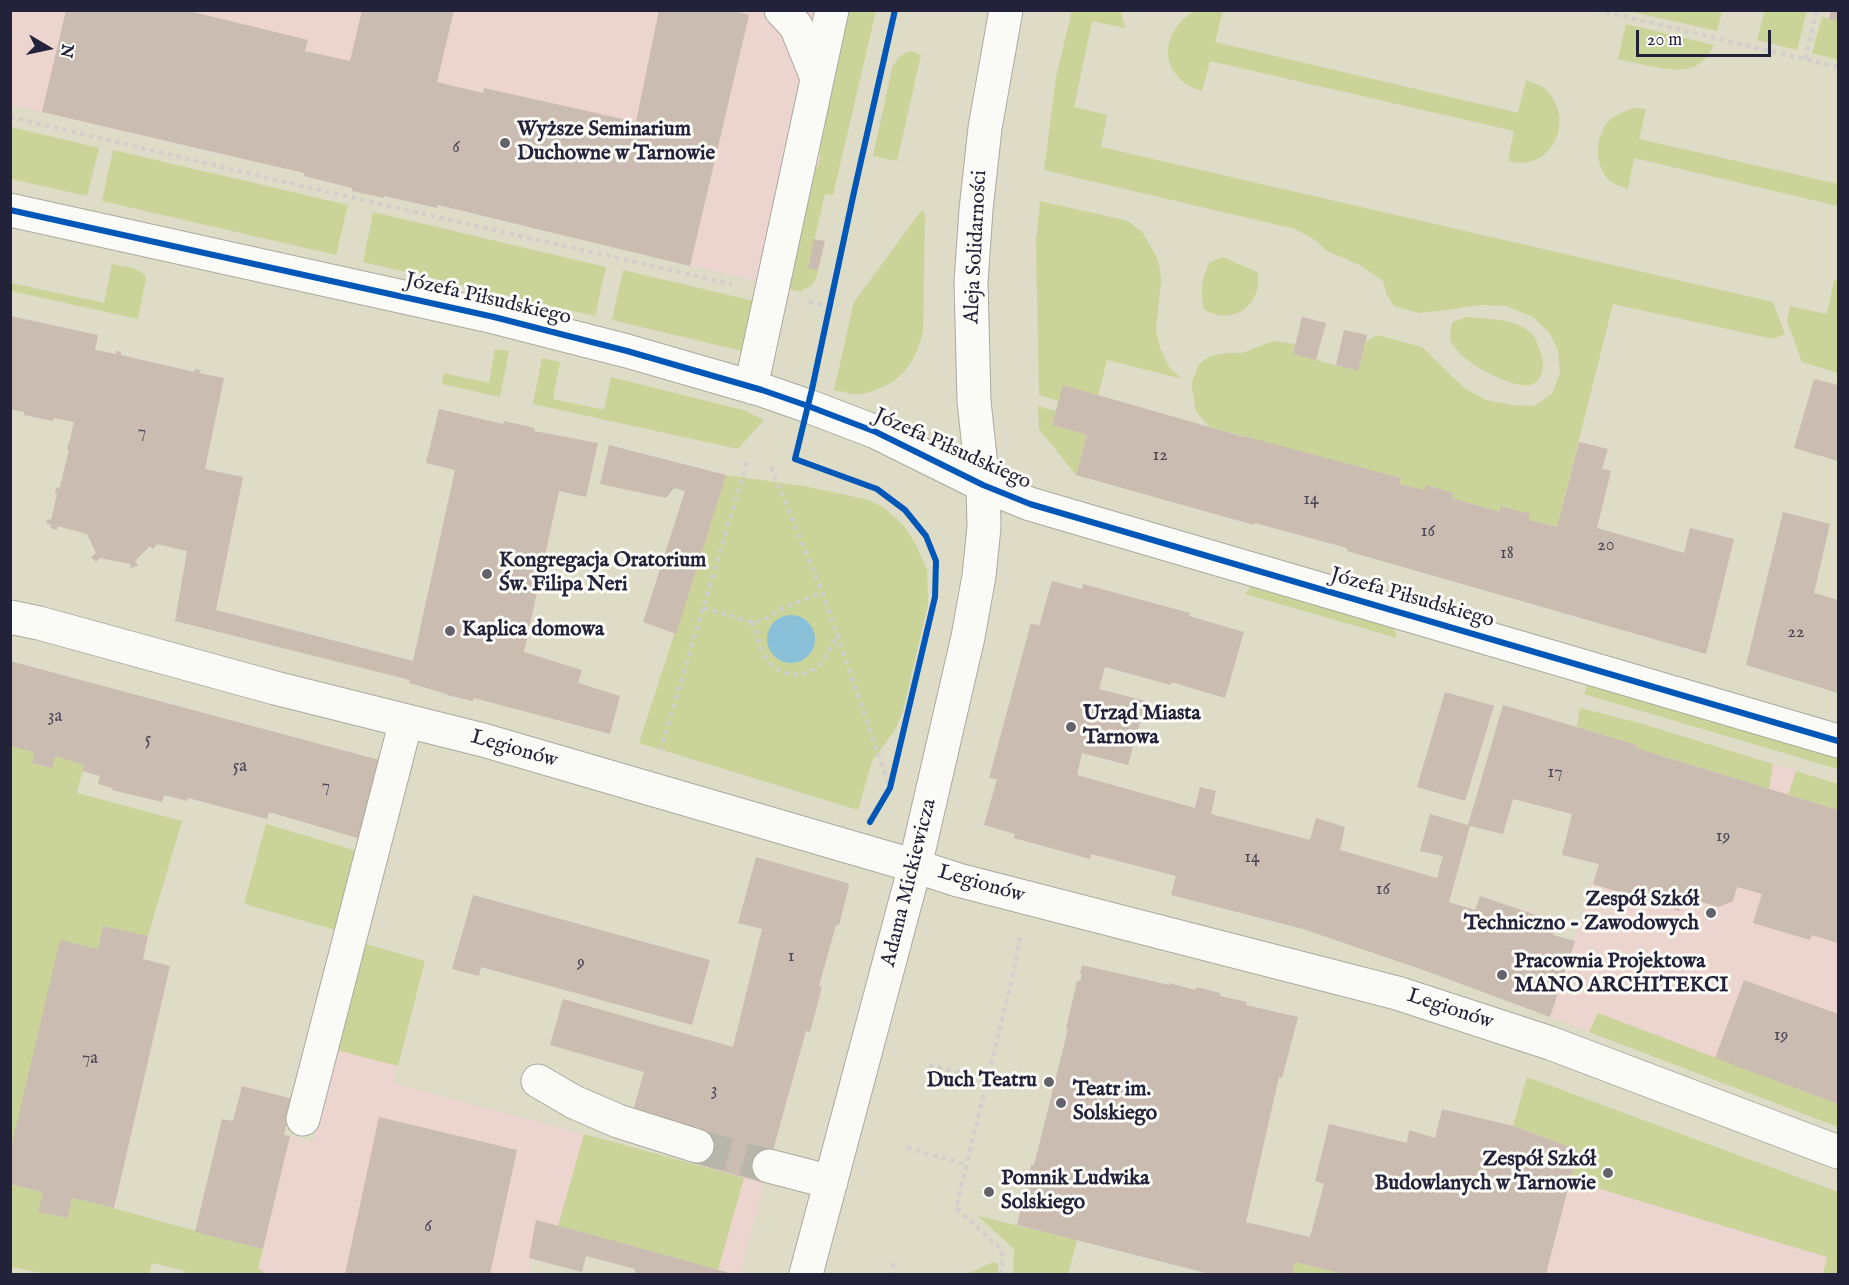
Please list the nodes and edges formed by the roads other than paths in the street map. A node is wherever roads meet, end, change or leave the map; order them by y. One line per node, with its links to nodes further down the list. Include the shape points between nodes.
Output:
1 (781, 10): 4 (street, via 796,26)
2 (832, 10): 4 (street)
3 (1006, 10): 7 (street, Aleja Solidarności, via 985,128 971,282 974,401)
4 (817, 78): 6 (street)
5 (10, 210): 6 (street, Józefa Piłsudskiego, via 494,318)
6 (751, 387): 7 (street, Józefa Piłsudskiego, via 876,432)
7 (983, 485): 10 (street, Józefa Piłsudskiego, via 1030,504); 11 (street, Adama Mickiewicza, via 979,576)
8 (10, 617): 9 (street, Legionów)
9 (406, 721): 11 (street, Legionów); 13 (street)
10 (1839, 741)
11 (915, 866): 15 (street, Legionów, via 1397,993 1550,1042); 17 (street, Adama Mickiewicza)
12 (538, 1081): 14 (street, via 618,1121)
13 (303, 1119)
14 (697, 1146)
15 (1839, 1152)
16 (769, 1166): 17 (street)
17 (831, 1182): 18 (street, Adama Mickiewicza)
18 (806, 1275)

